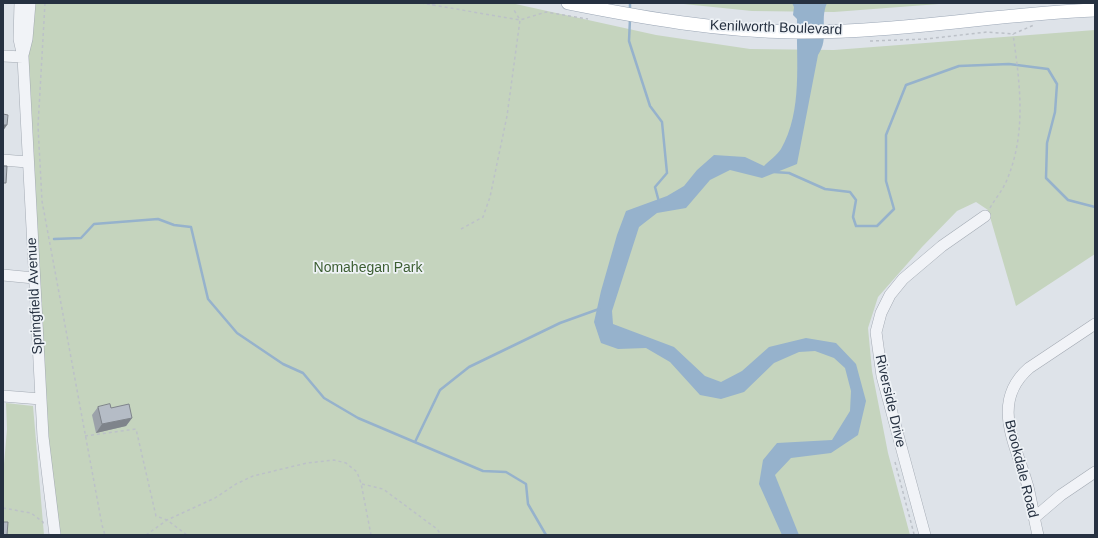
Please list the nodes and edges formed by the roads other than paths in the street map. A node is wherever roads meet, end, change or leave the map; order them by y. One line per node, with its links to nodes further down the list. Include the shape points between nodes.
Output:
1 (13, 3): 6 (street)
2 (20, 3): 6 (street, Springfield Avenue)
3 (30, 3): 8 (street, Springfield Avenue)
4 (568, 3): 5 (main road, Kenilworth Boulevard, via 712,27 796,32 936,25 1010,16)
5 (1095, 10)
6 (18, 20): 8 (street, Springfield Avenue)
7 (3, 56): 8 (street)
8 (23, 57): 10 (street, Springfield Avenue)
9 (3, 160): 10 (street)
10 (27, 162): 13 (street, Springfield Avenue)
11 (985, 216): 20 (street, Riverside Drive, via 942,246 903,279 890,295 881,313 876,332 882,376)
12 (3, 275): 13 (street)
13 (34, 278): 16 (street, Springfield Avenue)
14 (1095, 324): 18 (street, Brookdale Road, via 1028,368 1020,376 1009,398 1008,422 1028,488)
15 (3, 396): 16 (street)
16 (41, 399): 19 (street, Springfield Avenue)
17 (1095, 472): 18 (street, via 1061,495)
18 (1034, 518): 21 (street, Brookdale Road)
19 (55, 535)
20 (925, 535)
21 (1038, 535)

